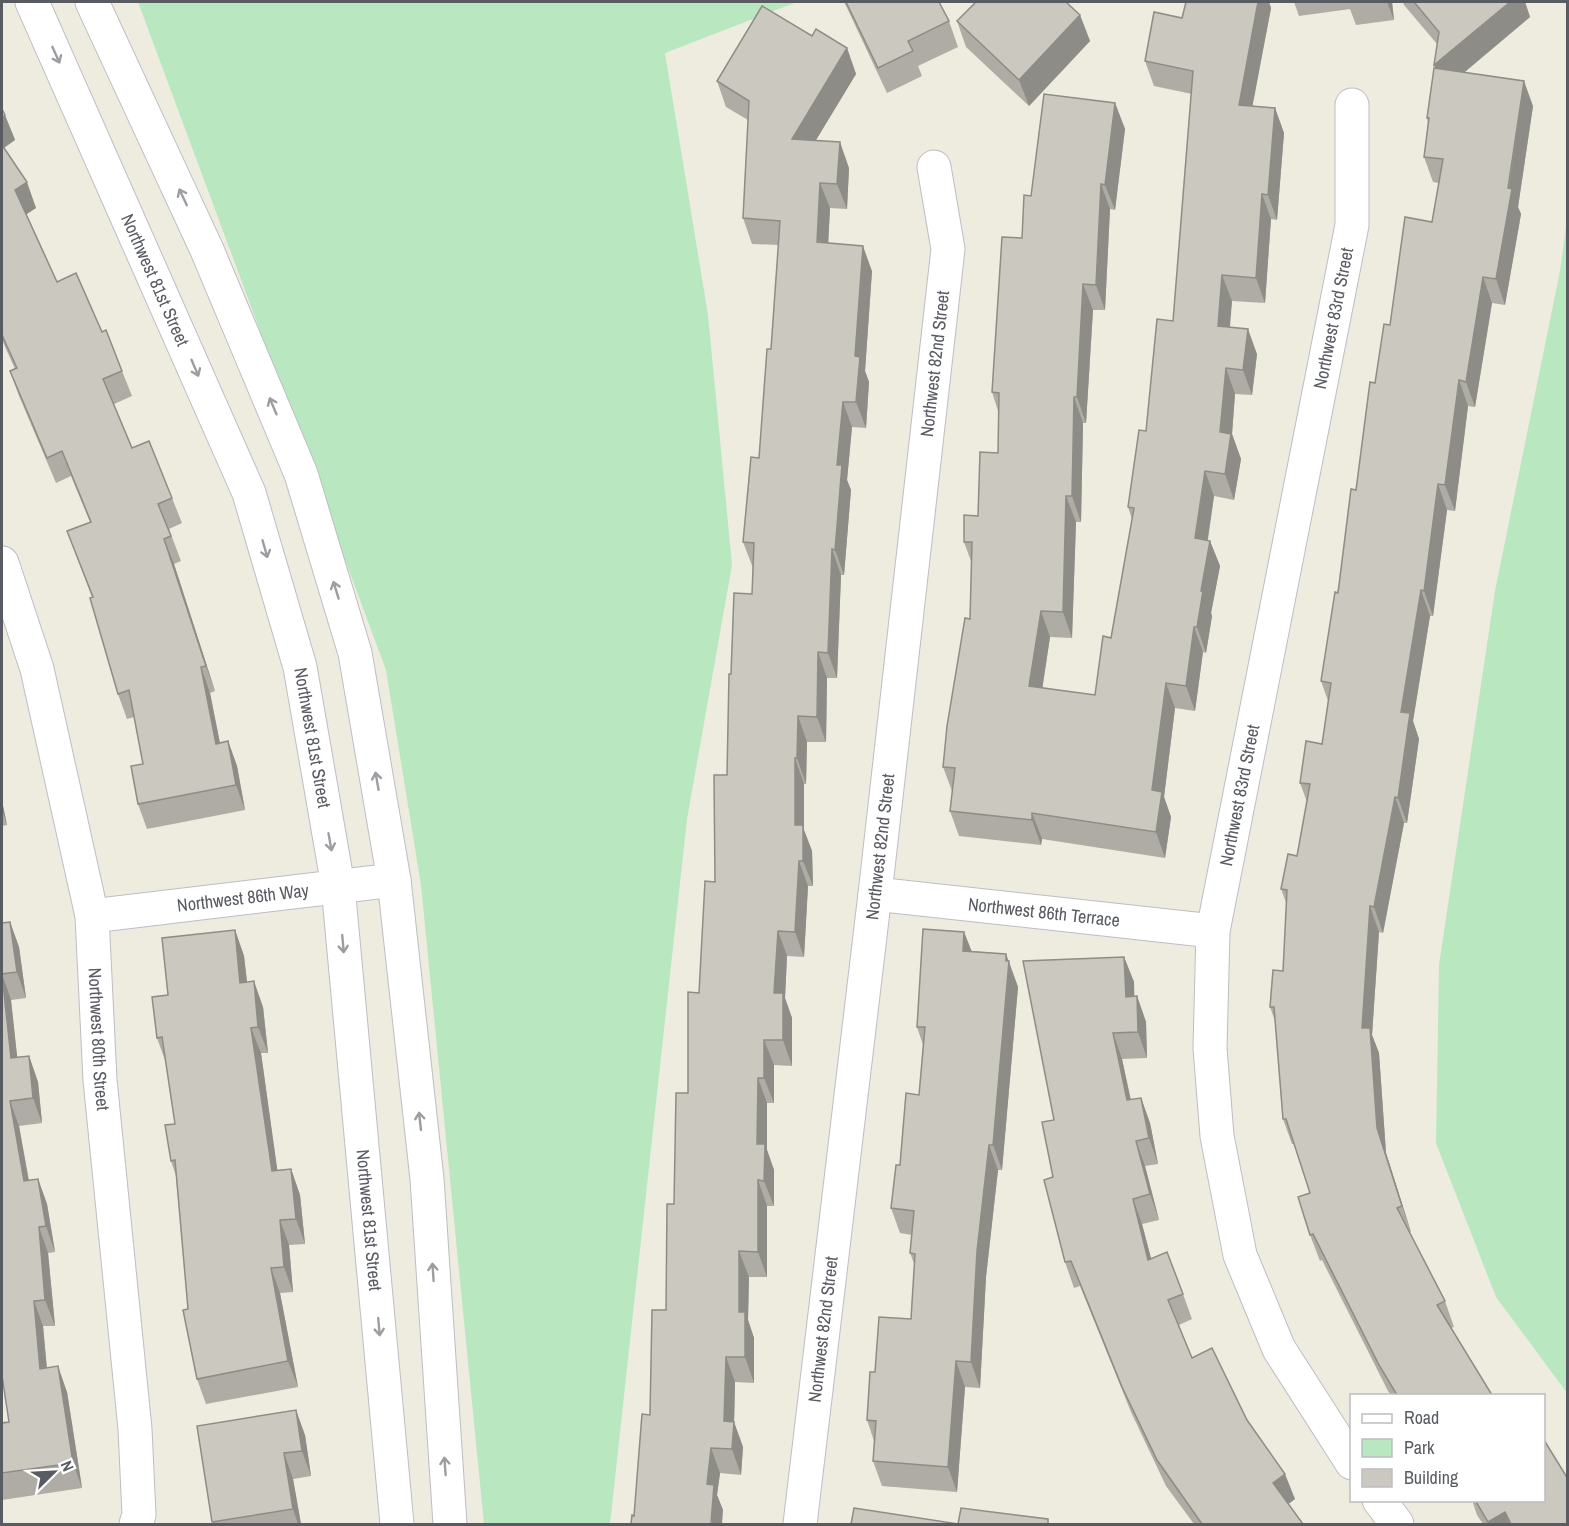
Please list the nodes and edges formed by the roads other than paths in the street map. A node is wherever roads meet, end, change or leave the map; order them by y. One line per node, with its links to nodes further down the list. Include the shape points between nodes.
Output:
1 (32, 2): 7 (street, Northwest 81st Street, one-way to 7, via 249,493 300,667)
2 (92, 2): 6 (street, one-way to 2, via 355,653 301,474 207,250)
3 (1352, 105): 10 (street, Northwest 83rd Street, via 1353,225)
4 (934, 167): 8 (street, Northwest 82nd Street, via 948,249)
5 (2, 563): 9 (street, Northwest 80th Street, via 37,669)
6 (394, 880): 7 (street, Northwest 86th Way); 15 (street, one-way to 6, via 427,1179)
7 (338, 886): 9 (street, Northwest 86th Way); 14 (street, Northwest 81st Street, one-way to 14)
8 (875, 894): 10 (street, Northwest 86th Terrace); 16 (street, Northwest 82nd Street)
9 (92, 916): 13 (street, Northwest 80th Street, via 100,1080 135,1429 139,1515)
10 (1213, 931): 11 (street, Northwest 83rd Street, via 1210,1048 1217,1136 1240,1255 1280,1349)
11 (1350, 1459)
12 (1380, 1502): 17 (street)
13 (136, 1524)
14 (398, 1524)
15 (450, 1524)
16 (800, 1524)
17 (1396, 1524)

